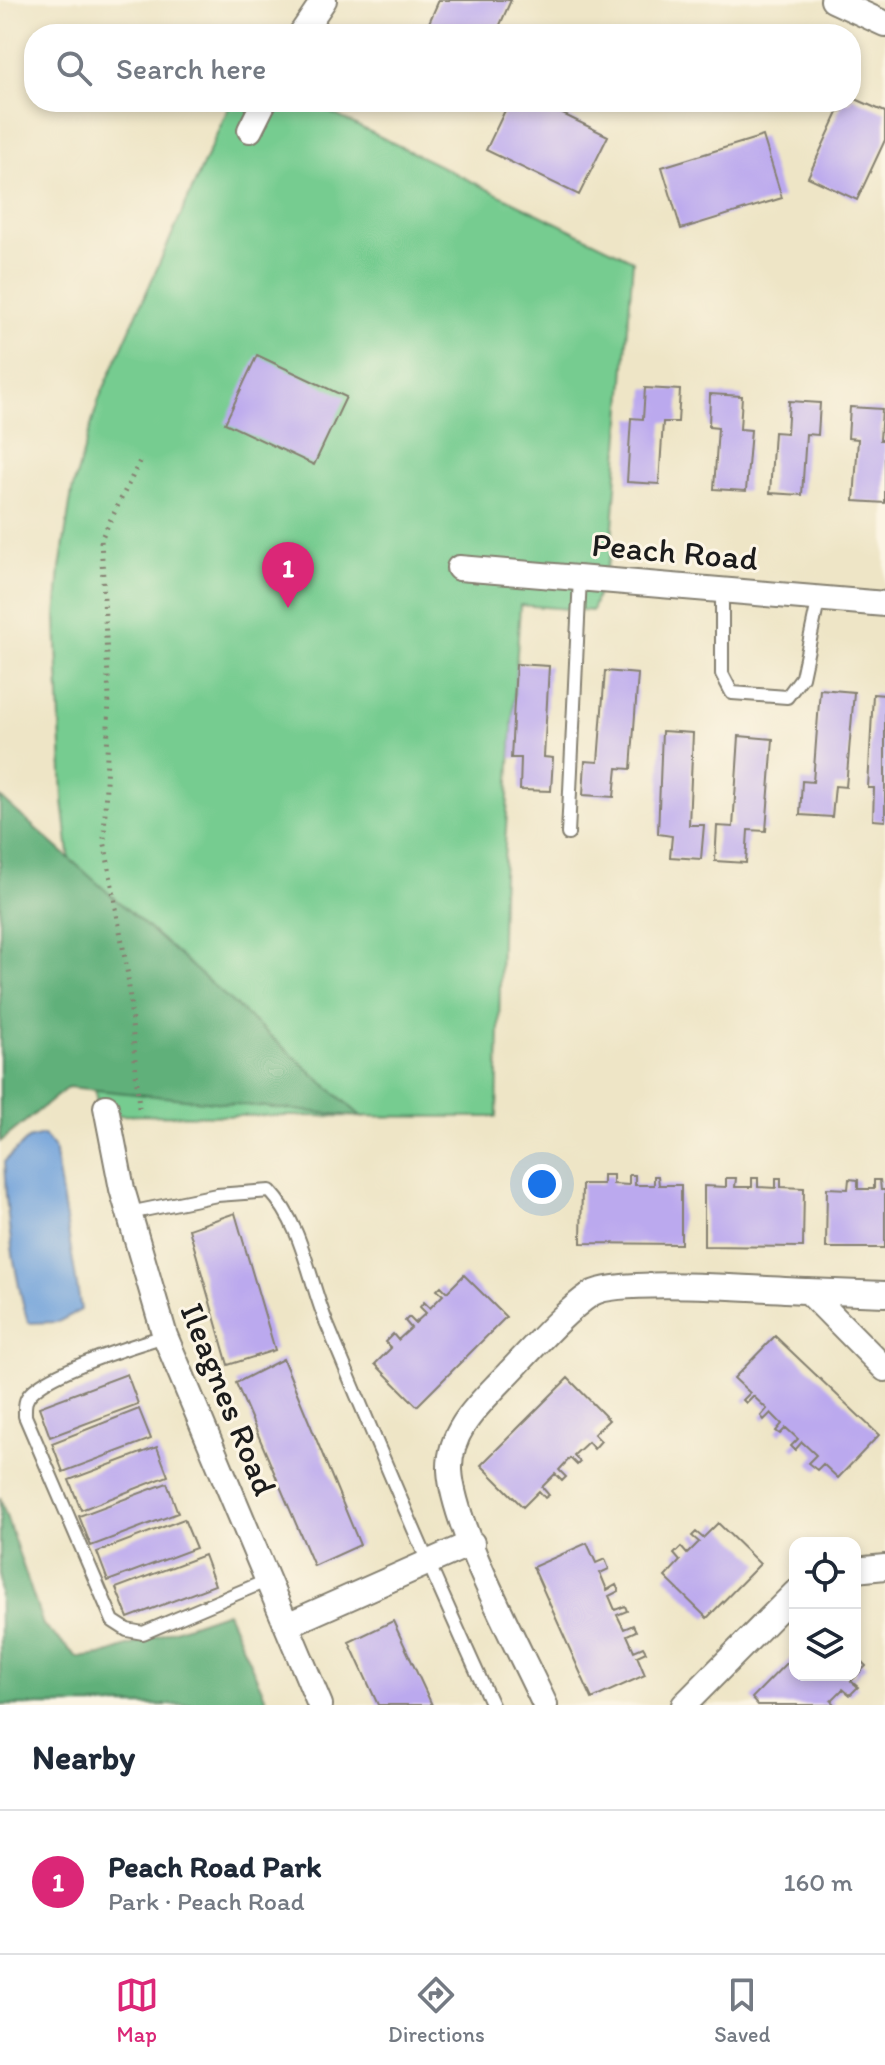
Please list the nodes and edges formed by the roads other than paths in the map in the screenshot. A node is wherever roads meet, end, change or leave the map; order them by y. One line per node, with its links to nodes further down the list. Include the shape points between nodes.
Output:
1 (324, 0): 3 (street)
2 (833, 0): 4 (street)
3 (308, 24)
4 (885, 24)
5 (259, 112): 6 (street)
6 (250, 130)
7 (459, 568): 8 (street, Peach Road)
8 (580, 577): 9 (street, Peach Road); 12 (lane)
9 (722, 589): 10 (street, Peach Road); 10 (lane, via 722,674 732,693 787,697 802,677)
10 (819, 597): 11 (street, Peach Road)
11 (885, 604)
12 (568, 834)
13 (106, 1107): 14 (street, Ileagnes Road)
14 (129, 1213): 17 (street, Ileagnes Road); 20 (lane, via 217,1195 270,1191 287,1209 324,1318)
15 (808, 1291): 16 (street); 18 (street); 19 (street, via 665,1287 592,1293 471,1411 457,1435 450,1469)
16 (885, 1294)
17 (165, 1336): 23 (street, Ileagnes Road); 23 (lane, via 53,1378 31,1392 25,1416 113,1621 143,1633)
18 (885, 1369)
19 (472, 1543): 20 (street); 28 (street)
20 (427, 1561): 25 (street); 27 (lane)
21 (885, 1567): 22 (street)
22 (861, 1569)
23 (266, 1581): 25 (street, Ileagnes Road)
24 (789, 1599): 29 (street)
25 (287, 1625): 26 (street, Ileagnes Road)
26 (320, 1705)
27 (492, 1705)
28 (545, 1705)
29 (684, 1705)

